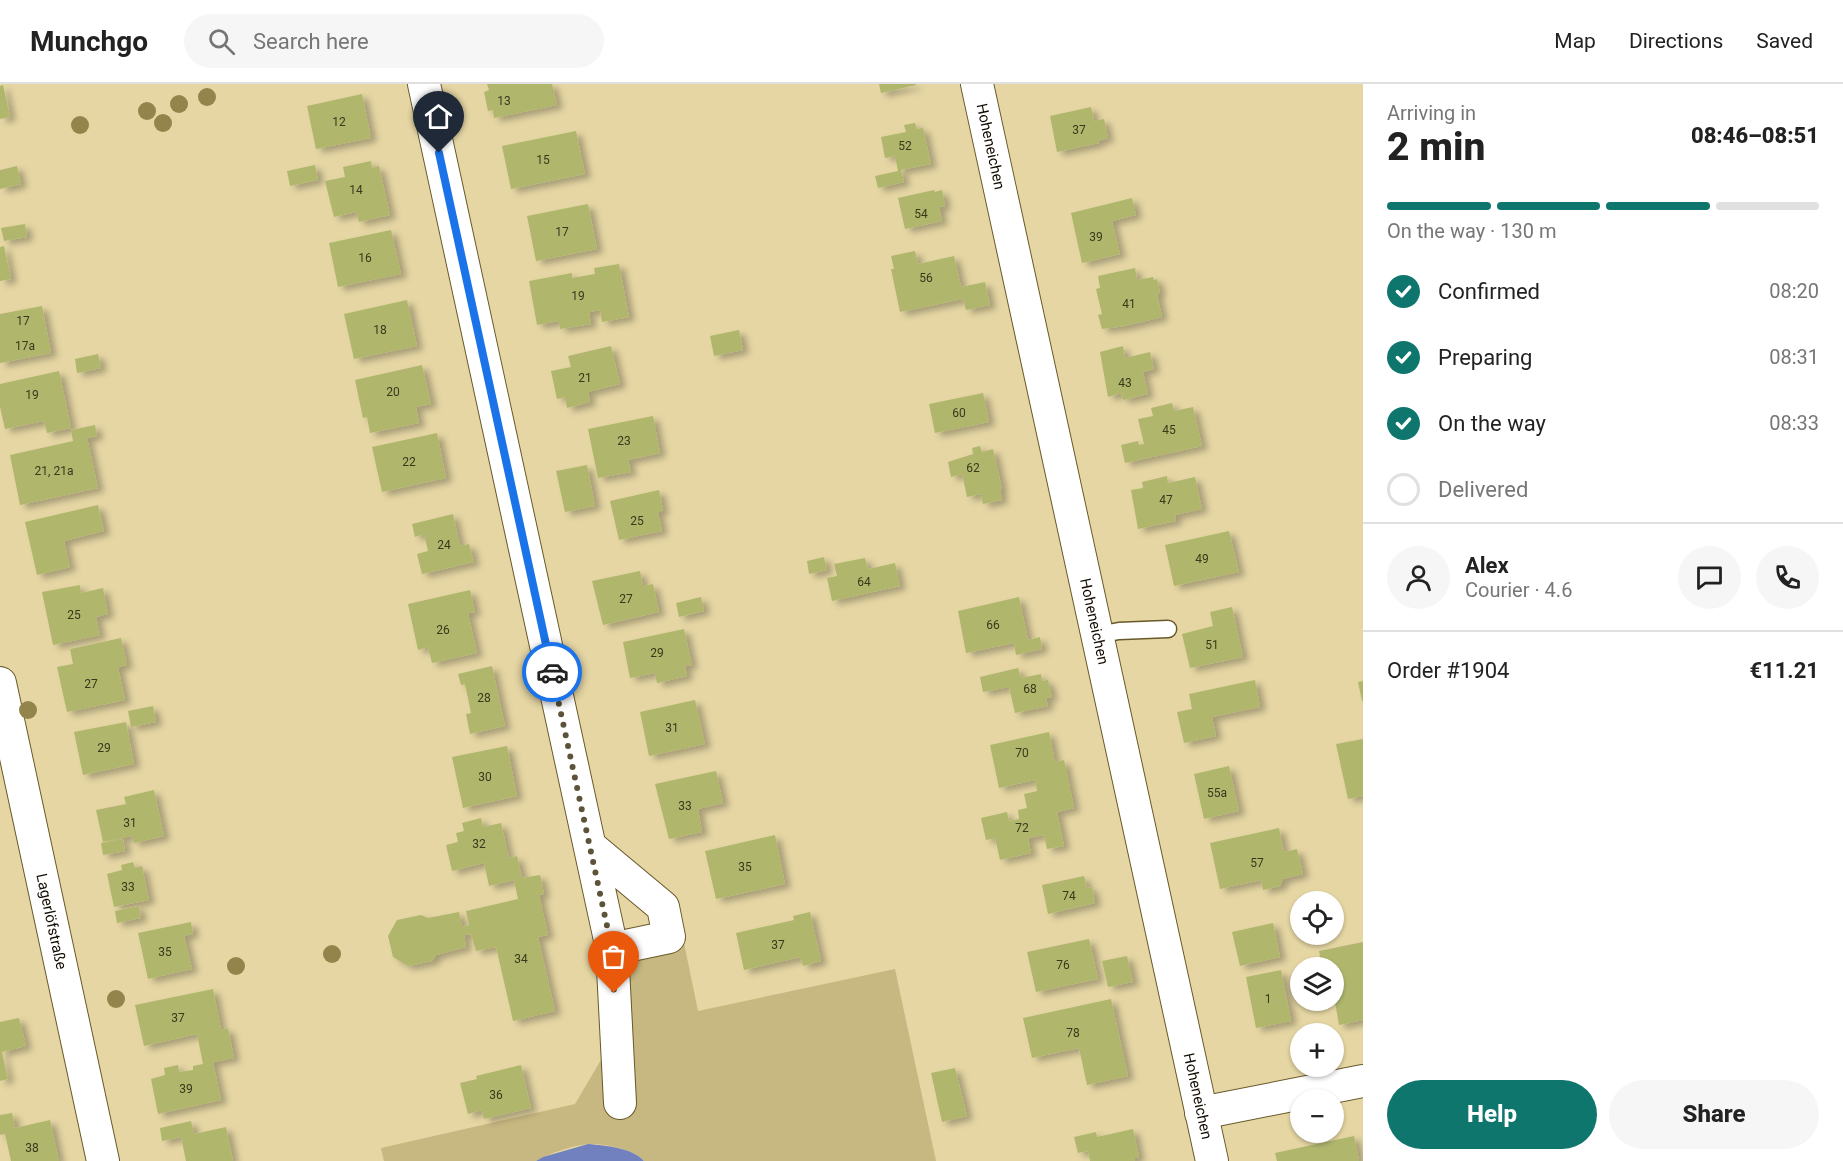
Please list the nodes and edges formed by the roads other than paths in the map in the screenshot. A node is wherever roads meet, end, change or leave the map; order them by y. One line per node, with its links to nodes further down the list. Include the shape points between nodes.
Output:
1 (424, 84): 6 (street)
2 (977, 84): 4 (street, Hoheneichen)
3 (1168, 629): 4 (lane)
4 (1097, 635): 10 (street, Hoheneichen)
5 (0, 683): 11 (street, Lagerlöfstraße)
6 (591, 846): 7 (street); 7 (street, via 663,907 669,937)
7 (612, 949): 9 (street)
8 (1363, 1081): 10 (street)
9 (620, 1103)
10 (1201, 1113): 12 (street, Hoheneichen)
11 (103, 1161)
12 (1212, 1161)

